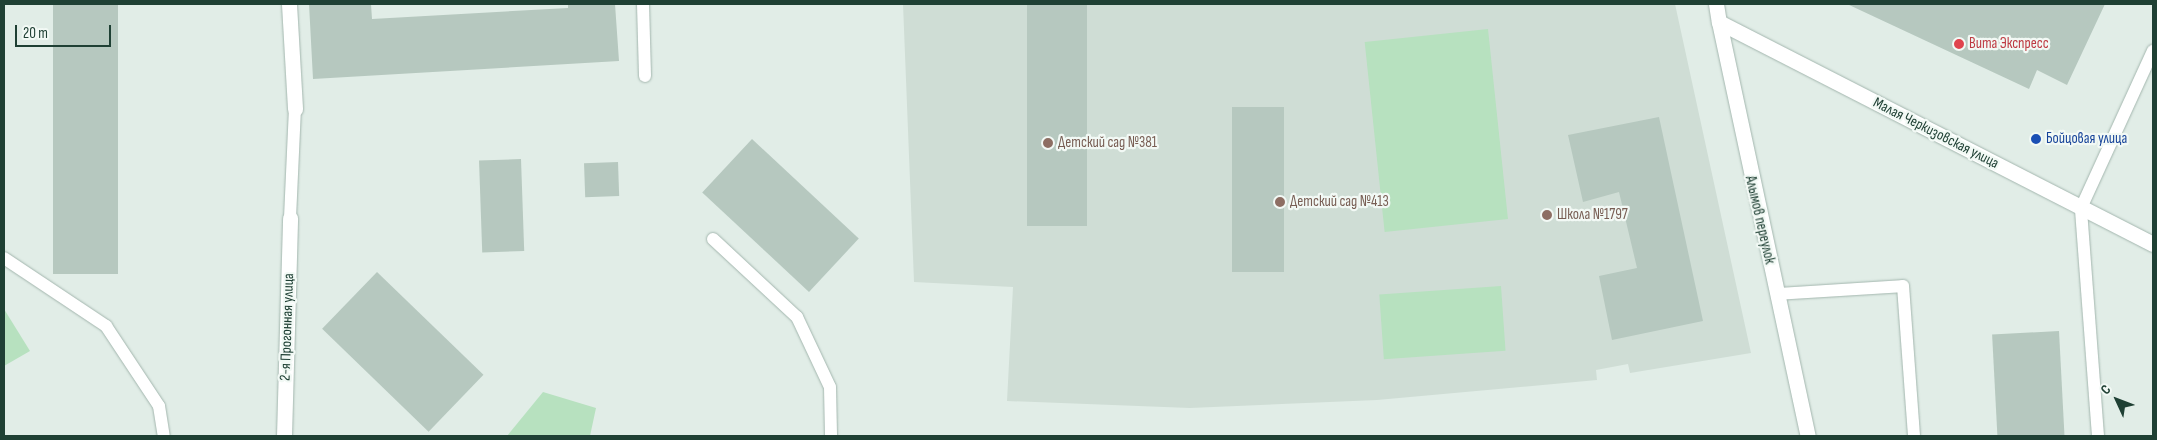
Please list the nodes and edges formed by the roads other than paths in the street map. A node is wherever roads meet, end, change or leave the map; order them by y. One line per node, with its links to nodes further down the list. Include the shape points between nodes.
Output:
1 (289, 4): 7 (street)
2 (644, 4): 6 (lane)
3 (1716, 4): 4 (street, Алымов переулок)
4 (1718, 22): 8 (street, Малая Черкизовская улица); 13 (street, Алымов переулок)
5 (2153, 51): 8 (lane)
6 (645, 76)
7 (295, 109): 9 (lane)
8 (2080, 208): 11 (street, Малая Черкизовская улица); 19 (lane)
9 (290, 218): 15 (street, 2-я Прогонная улица)
10 (713, 239): 16 (lane, via 798,317 830,387)
11 (2153, 244)
12 (4, 258): 14 (lane, via 106,326 159,406)
13 (1776, 294): 17 (street, Алымов переулок); 18 (lane, via 1903,286)
14 (164, 436)
15 (284, 436)
16 (831, 436)
17 (1808, 436)
18 (1914, 436)
19 (2098, 436)

